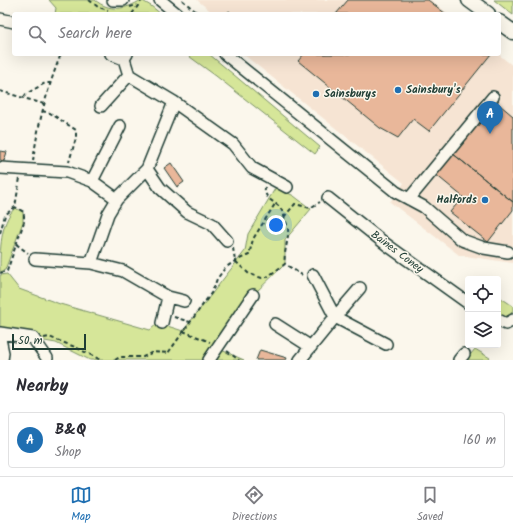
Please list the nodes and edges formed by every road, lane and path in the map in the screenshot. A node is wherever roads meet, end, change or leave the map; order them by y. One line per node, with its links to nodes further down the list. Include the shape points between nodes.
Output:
1 (113, 0): 2 (street)
2 (123, 0)
3 (142, 0): 7 (path)
4 (160, 0): 8 (street)
5 (182, 0): 9 (path)
6 (469, 0): 10 (main road)
7 (133, 12)
8 (175, 12)
9 (197, 12)
10 (485, 12)
11 (0, 19): 12 (street)
12 (12, 22)
13 (501, 23): 14 (main road)
14 (513, 32)
15 (60, 56): 19 (path)
16 (227, 56): 37 (street, via 396,192)
17 (126, 57): 18 (street)
18 (129, 75): 23 (street); 25 (street)
19 (50, 83): 21 (path, via 45,83); 24 (path)
20 (0, 91): 21 (path)
21 (24, 97): 24 (path)
22 (493, 97): 37 (street)
23 (174, 102): 30 (street); 32 (street, via 232,144 252,168)
24 (44, 104): 26 (path)
25 (101, 106)
26 (42, 111): 29 (path); 31 (path, via 50,113 76,130)
27 (120, 126): 33 (street)
28 (0, 168): 29 (street)
29 (27, 169): 31 (street); 39 (path)
30 (147, 169): 36 (street); 42 (street, via 160,188 187,212 212,224)
31 (67, 172): 33 (street)
32 (268, 177): 34 (street); 38 (path, via 264,192)
33 (92, 181): 36 (street)
34 (287, 187)
35 (328, 198): 40 (path, via 310,208 295,204); 55 (street, Baines Coney, via 387,245)
36 (117, 199): 47 (street, via 108,214)
37 (409, 199): 44 (street, via 424,207 462,240 484,248)
38 (275, 204): 40 (path, via 280,207); 46 (path, via 253,239 249,255)
39 (15, 207): 41 (path, via 5,215); 43 (path, via 24,212 24,222)
40 (284, 217): 48 (path, via 288,229)
41 (0, 233)
42 (227, 241)
43 (16, 244): 45 (path); 49 (path, via 7,271)
44 (508, 252)
45 (34, 259): 47 (street)
46 (235, 261): 48 (path, via 249,274 262,278 268,277); 59 (path, via 224,268 212,292)
47 (91, 263): 53 (street, via 123,271)
48 (285, 264): 50 (path, via 305,277)
49 (0, 273)
50 (313, 275): 56 (street)
51 (360, 288): 56 (street)
52 (254, 295): 67 (street)
53 (168, 297): 54 (street); 57 (street)
54 (184, 301)
55 (465, 301)
56 (335, 317): 66 (street); 68 (street)
57 (163, 319): 59 (path)
58 (513, 320): 60 (street, via 506,324)
59 (190, 322): 62 (path)
60 (501, 322)
61 (275, 324): 68 (street)
62 (183, 331): 67 (path); 72 (path, via 168,353 153,352 143,357 120,357)
63 (0, 333): 64 (street)
64 (33, 338): 69 (street); 71 (path, via 49,337)
65 (0, 339): 70 (street)
66 (386, 344)
67 (219, 347): 73 (street); 74 (path)
68 (311, 347): 75 (street)
69 (47, 358)
70 (2, 360)
71 (101, 360)
72 (115, 360)
73 (209, 360)
74 (239, 360)
75 (300, 360)

